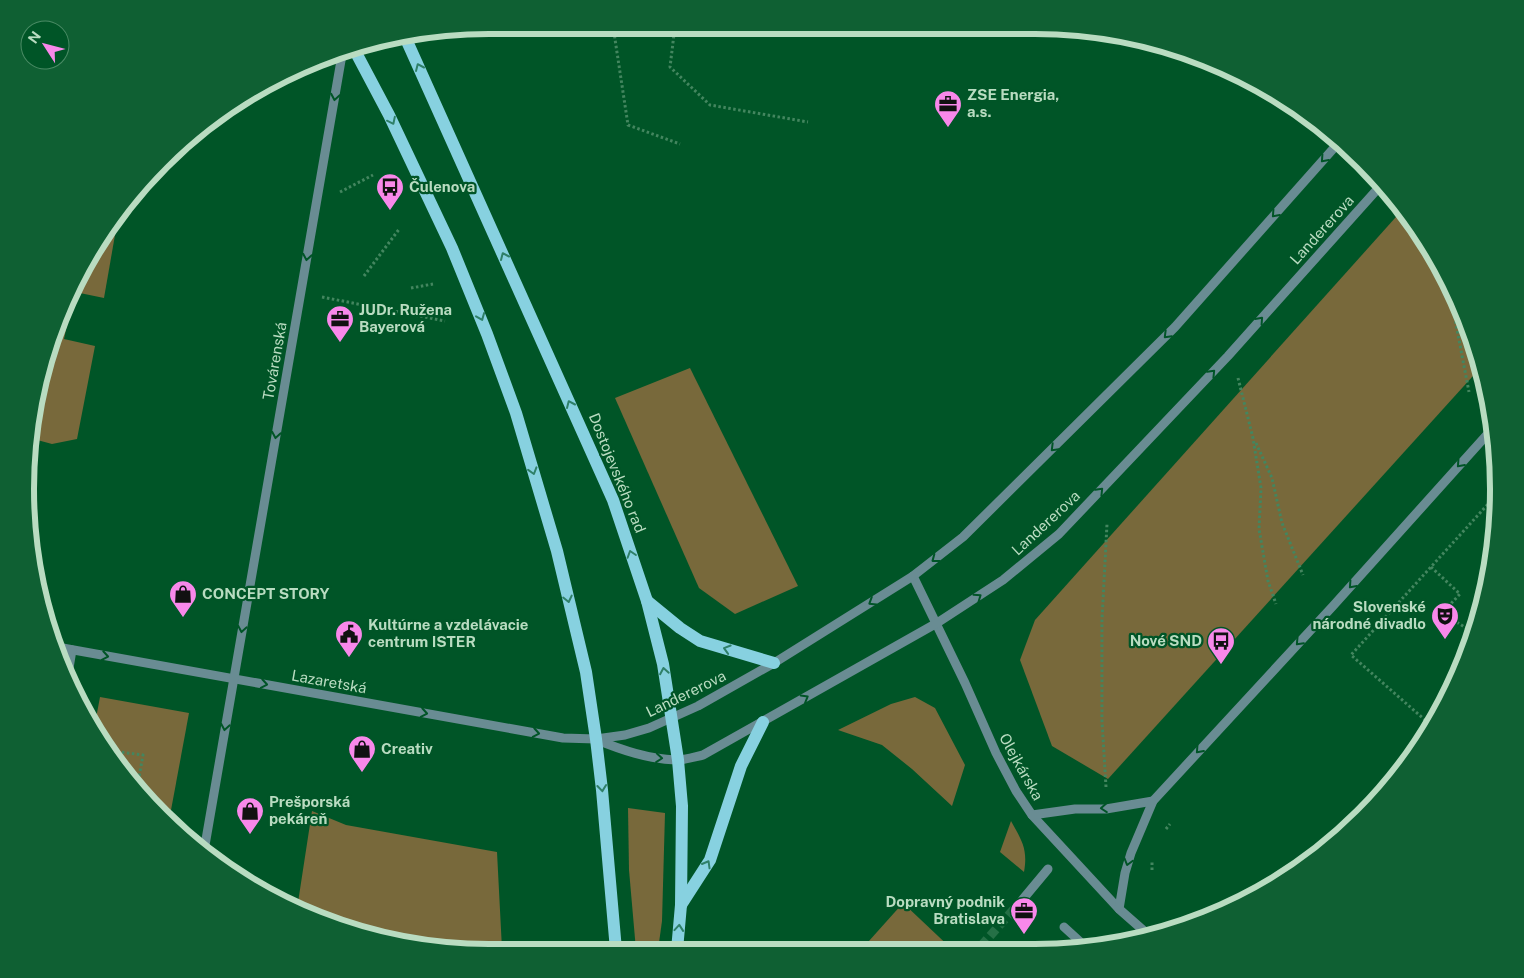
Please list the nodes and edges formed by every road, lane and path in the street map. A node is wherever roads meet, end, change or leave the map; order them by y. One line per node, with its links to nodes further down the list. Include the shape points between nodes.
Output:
1 (614, 34): 7 (path, via 628,125)
2 (674, 34): 6 (path, via 670,67 710,104)
3 (407, 41): 28 (main road, Dostojevského rad, one-way to 3, via 613,500)
4 (356, 54): 40 (main road, one-way to 40, via 452,248 488,334 557,551 586,672)
5 (341, 59): 36 (street, Továrenská, one-way to 36)
6 (808, 122)
7 (680, 144)
8 (1335, 147): 27 (street, Landererova, one-way to 27, via 1175,327 963,538)
9 (373, 175): 11 (path)
10 (1377, 189): 30 (street, Landererova, one-way to 10, via 1003,580 1059,534 1228,356)
11 (337, 194)
12 (400, 228): 13 (path)
13 (364, 276)
14 (434, 284): 15 (path)
15 (411, 288)
16 (322, 297): 18 (path)
17 (1453, 309): 20 (path)
18 (446, 321)
19 (1238, 378): 22 (path)
20 (1469, 392)
21 (1487, 435): 45 (street, one-way to 45)
22 (1253, 438): 26 (path, via 1272,478 1282,523); 29 (path, via 1261,488 1259,528 1268,581)
23 (1489, 504): 25 (path)
24 (1107, 524): 44 (path, via 1102,620)
25 (1431, 567): 31 (path, via 1460,594 1444,611 1466,628); 39 (path, via 1351,655)
26 (1302, 575)
27 (913, 576): 30 (street, Olejkárska); 34 (street, Landererova, one-way to 34)
28 (647, 601): 34 (main road, one-way to 28, via 700,641); 37 (main road, Dostojevského rad, one-way to 28, via 663,664)
29 (1276, 604)
30 (937, 623): 38 (street, Landererova, one-way to 30); 46 (street, Olejkárska, via 996,753)
31 (1469, 625)
32 (63, 648): 33 (street, Lazaretská)
33 (72, 650): 35 (street); 36 (street, Lazaretská, one-way to 36)
34 (774, 663): 37 (street, Landererova)
35 (69, 666)
36 (234, 678): 40 (street, Lazaretská, one-way to 40, via 563,738); 47 (street, Továrenská, one-way to 47)
37 (672, 719): 40 (street, Landererova, via 625,735); 42 (main road, Dostojevského rad)
38 (763, 722): 42 (street, Landererova, via 703,755); 50 (main road, one-way to 38, via 710,860 741,766)
39 (1426, 722)
40 (596, 739): 42 (street, Landererova, one-way to 42, via 641,755); 55 (main road, one-way to 55)
41 (117, 752): 43 (path, via 143,755)
42 (678, 760): 50 (main road, Dostojevského rad, via 682,806)
43 (139, 779)
44 (1106, 787)
45 (1153, 801): 46 (street, one-way to 46, via 1106,809 1075,809); 51 (street, one-way to 51, via 1125,872)
46 (1032, 815): 51 (street, Olejkárska)
47 (205, 844)
48 (1048, 869): 49 (street)
49 (1023, 899)
50 (681, 905): 56 (main road, Dostojevského rad, one-way to 50)
51 (1119, 909): 53 (street, Olejkárska)
52 (1064, 927): 54 (street)
53 (1144, 931)
54 (1080, 941)
55 (615, 944)
56 (678, 944)

